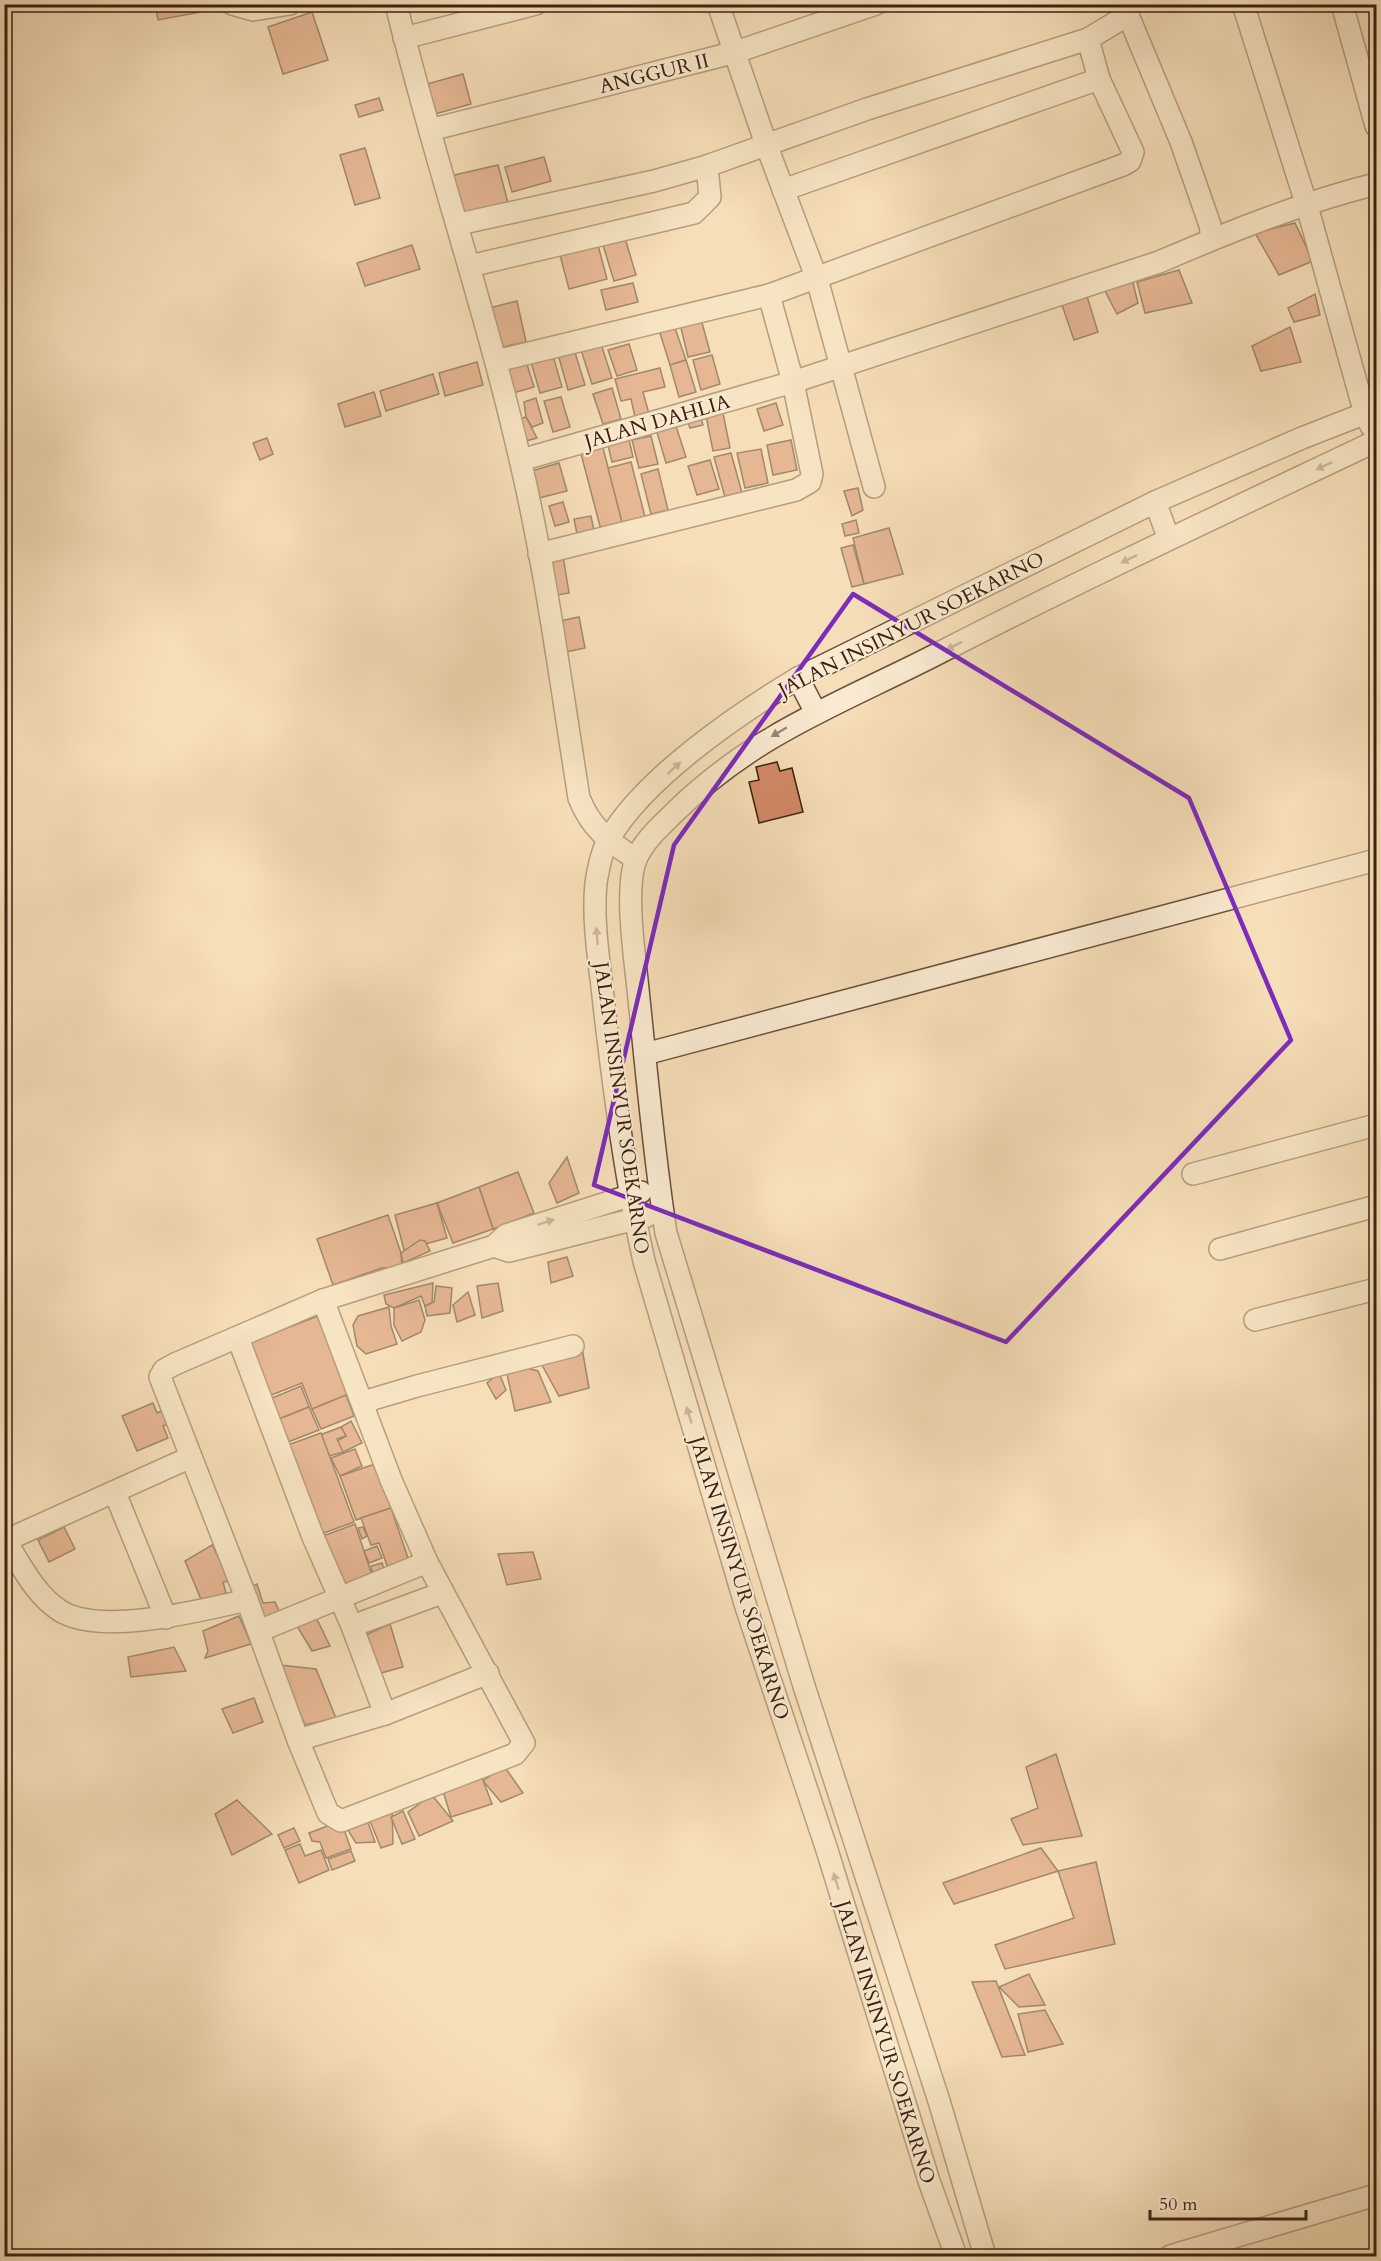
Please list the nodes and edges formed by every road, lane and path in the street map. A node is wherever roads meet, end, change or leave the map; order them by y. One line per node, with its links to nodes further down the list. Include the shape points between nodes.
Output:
1 (231, 4): 2 (street, via 254,10)
2 (290, 4)
3 (396, 4): 10 (street)
4 (536, 4): 10 (street)
5 (718, 4): 12 (street)
6 (876, 4): 12 (street, ANGGUR II)
7 (1243, 4): 20 (street)
8 (1342, 4): 14 (street)
9 (1127, 10): 11 (street); 22 (street, via 1181,142)
10 (404, 38): 15 (street)
11 (1088, 39): 13 (street); 16 (street)
12 (736, 52): 15 (street, ANGGUR II); 16 (street)
13 (1100, 80): 19 (street); 24 (street, via 1133,152 1130,161)
14 (1377, 126)
15 (430, 130): 21 (street)
16 (766, 144): 17 (street); 19 (street)
17 (707, 166): 21 (street); 23 (street, via 710,197 694,213)
18 (1377, 184): 20 (street, JALAN DAHLIA)
19 (783, 190): 24 (street)
20 (1307, 206): 22 (street, JALAN DAHLIA); 29 (street)
21 (459, 224): 23 (street)
22 (1212, 239): 27 (street, JALAN DAHLIA, via 1160,262)
23 (470, 266): 26 (street)
24 (817, 279): 25 (street); 27 (street)
25 (769, 295): 26 (street); 28 (street)
26 (496, 361): 31 (street)
27 (842, 366): 28 (street, JALAN DAHLIA); 32 (street)
28 (793, 382): 31 (street, JALAN DAHLIA); 35 (street, via 812,474 803,487)
29 (1371, 411): 30 (street); 33 (street, JALAN INSINYUR SOEKARNO)
30 (1377, 439): 34 (street, JALAN INSINYUR SOEKARNO, one-way to 34)
31 (521, 460): 35 (street)
32 (874, 487)
33 (1155, 502): 34 (street); 36 (street, JALAN INSINYUR SOEKARNO)
34 (1169, 539): 37 (street, JALAN INSINYUR SOEKARNO, one-way to 37)
35 (539, 554): 38 (street, via 579,798 592,824)
36 (798, 678): 37 (street); 38 (street, JALAN INSINYUR SOEKARNO, one-way to 36, via 651,788 684,759 759,701)
37 (816, 713): 39 (street, JALAN INSINYUR SOEKARNO, one-way to 39, via 752,748 706,782 649,837)
38 (608, 841): 39 (street); 45 (street, JALAN INSINYUR SOEKARNO, one-way to 38, via 595,913 597,881)
39 (636, 859): 41 (street, JALAN INSINYUR SOEKARNO, via 631,893)
40 (1377, 860): 41 (street)
41 (645, 1054): 44 (street, JALAN INSINYUR SOEKARNO)
42 (1377, 1125): 43 (street)
43 (1193, 1174)
44 (659, 1185): 45 (street); 47 (street, JALAN INSINYUR SOEKARNO)
45 (630, 1196): 48 (street, JALAN INSINYUR SOEKARNO); 49 (street, one-way to 45, via 506,1235)
46 (1377, 1206): 50 (street)
47 (663, 1212): 48 (street); 67 (street, JALAN INSINYUR SOEKARNO, via 689,1313)
48 (634, 1220): 49 (street, via 508,1251); 68 (street, JALAN INSINYUR SOEKARNO, one-way to 48, via 746,1607)
49 (494, 1246): 52 (street)
50 (1220, 1249)
51 (1377, 1289): 53 (street)
52 (323, 1300): 54 (street); 56 (street)
53 (1255, 1320)
54 (238, 1338): 57 (street, via 175,1364 160,1377); 61 (street)
55 (573, 1346): 56 (street)
56 (363, 1402): 59 (street)
57 (191, 1457): 58 (street); 62 (street)
58 (115, 1494): 63 (street); 63 (street, via 9,1539 8,1545 48,1600 75,1618)
59 (427, 1562): 60 (street); 61 (street)
60 (442, 1593): 64 (street); 66 (street)
61 (339, 1599): 64 (street); 65 (street)
62 (248, 1600): 63 (street); 65 (street)
63 (166, 1618)
64 (352, 1626): 69 (street)
65 (259, 1631): 70 (street)
66 (488, 1673): 69 (street); 70 (street, via 522,1735 522,1748 346,1821 337,1821 328,1813)
67 (800, 1675): 68 (street); 73 (street, JALAN INSINYUR SOEKARNO, via 939,2101)
68 (772, 1683): 72 (street, JALAN INSINYUR SOEKARNO, one-way to 68)
69 (385, 1714): 70 (street)
70 (298, 1740)
71 (1377, 2195): 74 (street)
72 (956, 2256)
73 (985, 2256)
74 (1170, 2256)

